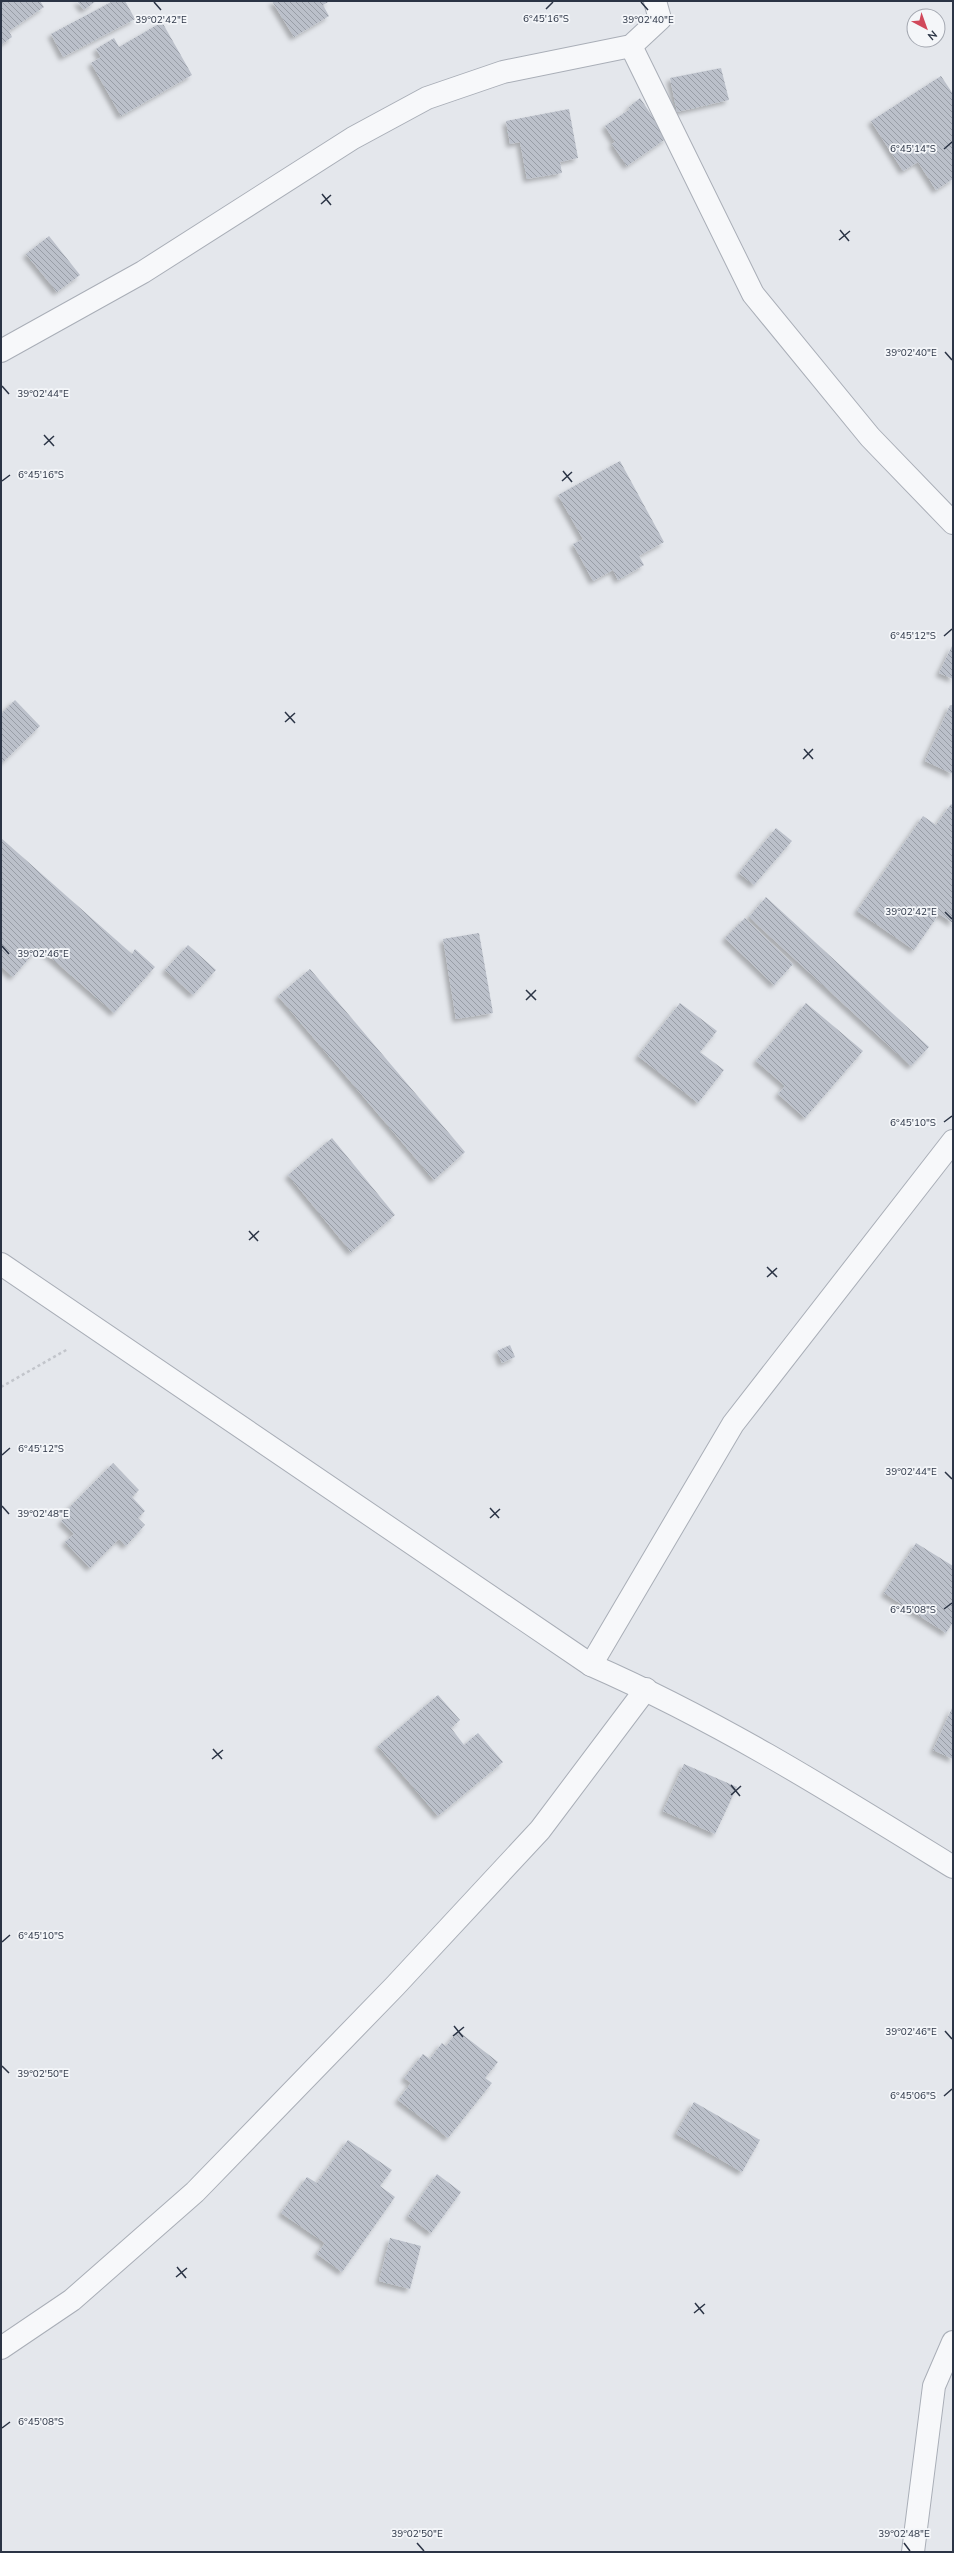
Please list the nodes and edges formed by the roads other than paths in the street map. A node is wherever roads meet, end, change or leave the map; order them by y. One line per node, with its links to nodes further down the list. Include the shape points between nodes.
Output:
1 (655, 1): 2 (street, via 660,19)
2 (631, 46): 3 (street, via 503,72 427,98 353,138 143,272); 4 (street, via 753,294 870,437)
3 (1, 351)
4 (952, 522)
5 (953, 1141): 7 (street, via 733,1424)
6 (1, 1264): 7 (street)
7 (591, 1665): 8 (street)
8 (646, 1689): 9 (street, via 786,1764); 11 (street, via 540,1830 395,1986 195,2192 72,2300)
9 (953, 1867)
10 (953, 2342): 12 (street, via 934,2386)
11 (1, 2348)
12 (913, 2552)

